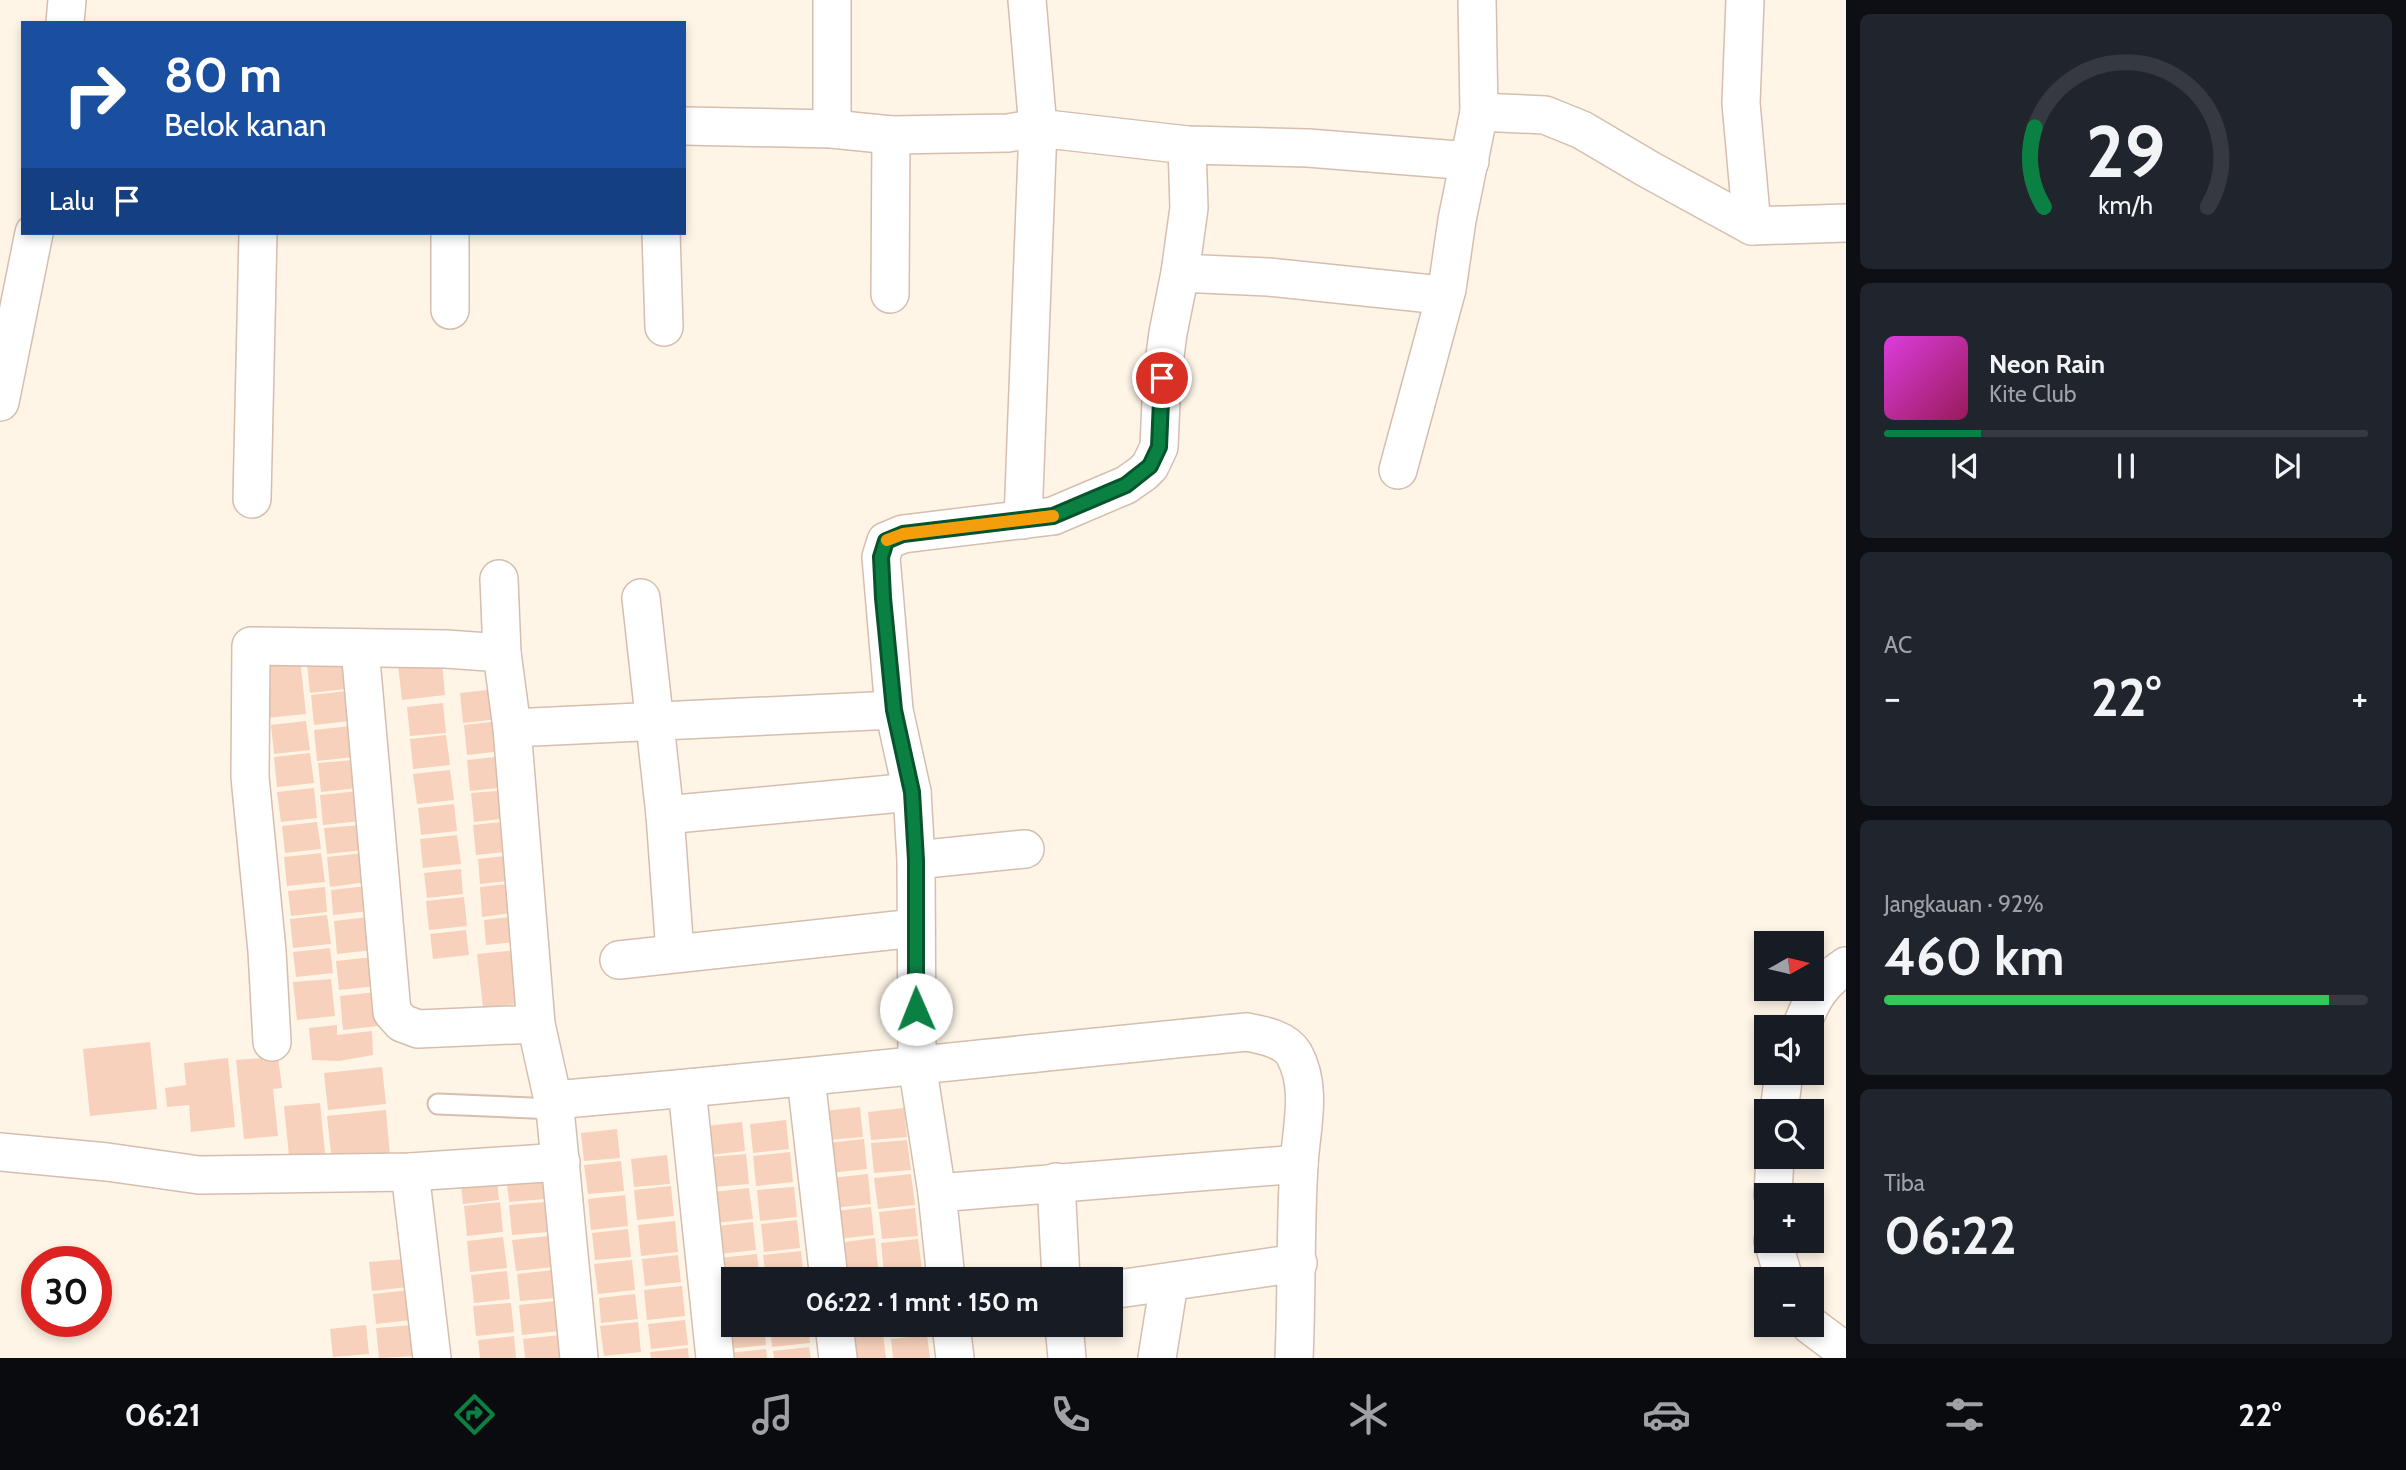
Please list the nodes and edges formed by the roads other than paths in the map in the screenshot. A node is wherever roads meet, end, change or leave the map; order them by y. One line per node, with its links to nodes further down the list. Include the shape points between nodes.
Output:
1 (67, 0): 6 (street)
2 (832, 0): 10 (street)
3 (1027, 0): 9 (street)
4 (1477, 0): 7 (street)
5 (1745, 0): 15 (street, via 1741,103)
6 (65, 21)
7 (1479, 112): 13 (street); 15 (street, via 1545,115 1582,130)
8 (686, 126): 10 (street)
9 (1038, 128): 11 (street, via 1007,133); 12 (street); 28 (street)
10 (832, 129): 11 (street)
11 (891, 135): 22 (street)
12 (1187, 145): 13 (street, via 1308,148); 20 (street, via 1189,208)
13 (1470, 161): 21 (street)
14 (1846, 223): 15 (street)
15 (1752, 226)
16 (34, 235): 25 (street)
17 (258, 235): 27 (street)
18 (450, 235): 23 (street)
19 (661, 235): 24 (street)
20 (1180, 273): 21 (street, via 1432,294); 28 (street, via 1164,367 1159,447 1150,466 1126,485 1053,516)
21 (1447, 289): 26 (street)
22 (890, 294)
23 (450, 310)
24 (664, 327)
25 (0, 402)
26 (1398, 470)
27 (252, 499)
28 (1023, 520): 33 (street, via 903,534 886,541 881,557)
29 (499, 579): 32 (street)
30 (641, 598): 34 (street)
31 (360, 648): 32 (street); 45 (street, via 392,1012 402,1023 418,1029); 46 (street, via 251,646 250,777)
32 (502, 653): 35 (street)
33 (894, 710): 34 (street); 36 (street)
34 (653, 722): 35 (street); 37 (street)
35 (512, 728): 45 (street)
36 (912, 792): 37 (street); 39 (street)
37 (665, 815): 41 (street)
38 (1025, 849): 39 (street)
39 (916, 860): 40 (street)
40 (915, 928): 41 (street); 47 (street)
41 (676, 953): 42 (street)
42 (619, 960)
43 (1846, 966): 44 (street, via 1829,976)
44 (1806, 1015)
45 (536, 1024): 51 (street)
46 (272, 1042)
47 (917, 1064): 48 (street); 54 (street, via 1247,1032 1273,1037 1294,1052 1303,1080 1305,1114); 57 (street)
48 (806, 1078): 49 (street); 59 (street)
49 (687, 1089): 51 (street); 71 (street)
50 (438, 1104): 51 (lane)
51 (554, 1104): 53 (street)
52 (0, 1152): 55 (street, via 199,1175)
53 (561, 1162): 55 (street); 70 (street)
54 (1299, 1164): 56 (street); 58 (street)
55 (410, 1172): 69 (street)
56 (1056, 1182): 57 (street); 61 (street)
57 (937, 1193): 60 (street)
58 (1298, 1263): 62 (street); 76 (street)
59 (828, 1267)
60 (945, 1267)
61 (1060, 1267)
62 (1169, 1283): 63 (street); 75 (street)
63 (1123, 1289)
64 (1824, 1336): 68 (street)
65 (835, 1337): 72 (street)
66 (952, 1337): 73 (street)
67 (1065, 1337): 74 (street)
68 (1846, 1352)
69 (432, 1358)
70 (579, 1358)
71 (715, 1358)
72 (838, 1358)
73 (955, 1358)
74 (1067, 1358)
75 (1157, 1358)
76 (1294, 1358)

